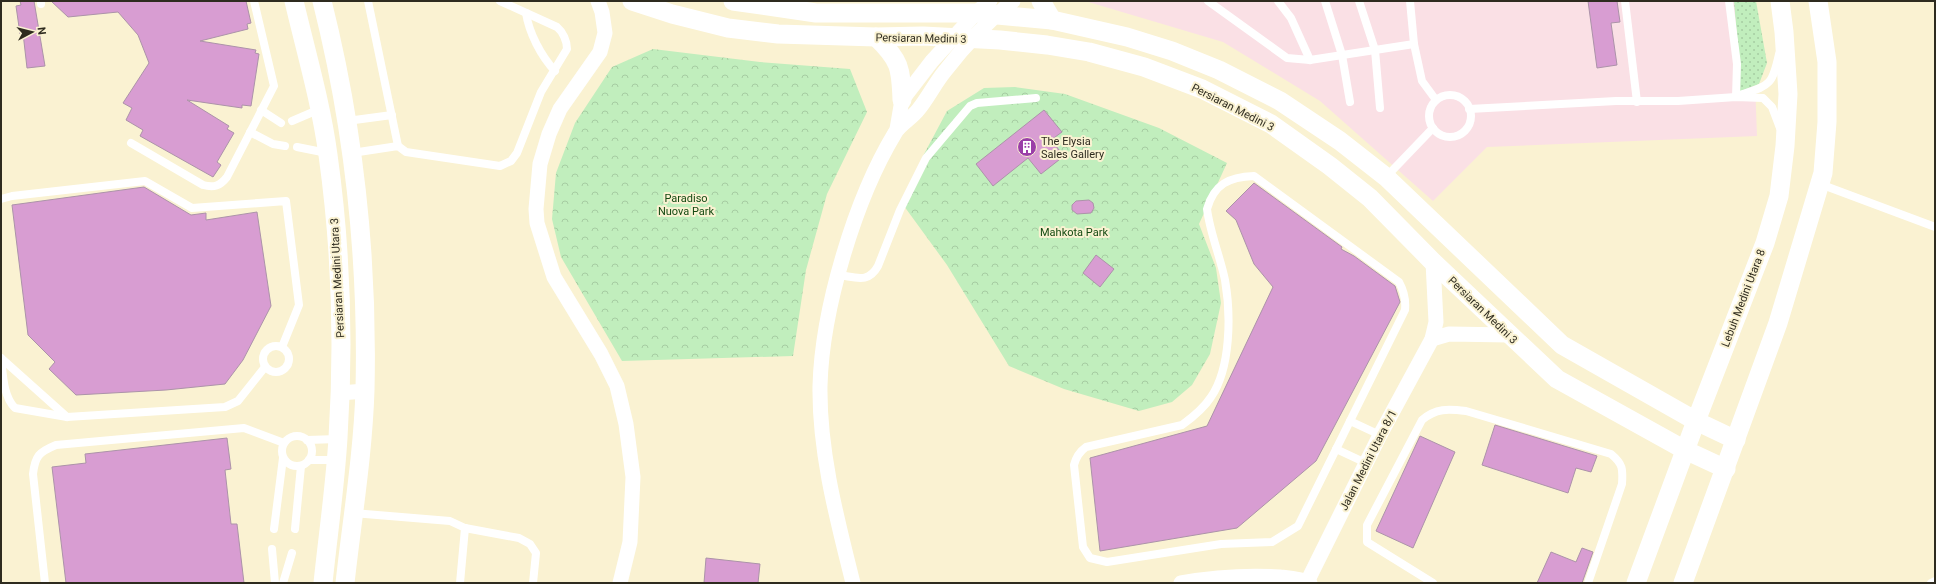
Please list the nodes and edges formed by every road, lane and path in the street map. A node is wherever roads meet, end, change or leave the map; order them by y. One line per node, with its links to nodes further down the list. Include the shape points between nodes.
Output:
1 (254, 1): 40 (lane, via 274,86)
2 (294, 1): 39 (street, Persiaran Medini Utara 3)
3 (322, 1): 44 (street)
4 (368, 1): 42 (lane)
5 (500, 1): 21 (lane)
6 (598, 1): 101 (street, via 605,34 600,52 560,109 549,134 540,164 536,209 537,223 554,277 601,354 617,386 633,477 630,542)
7 (632, 1): 24 (street, Persiaran Medini 3, via 728,28 778,34)
8 (733, 1): 20 (street, via 816,13)
9 (1013, 1): 20 (street)
10 (1041, 1): 22 (street)
11 (1208, 1): 30 (lane, via 1287,58)
12 (1278, 1): 30 (lane, via 1291,18)
13 (1325, 1): 29 (lane)
14 (1359, 1): 28 (lane)
15 (1410, 1): 27 (lane)
16 (1625, 1): 37 (lane)
17 (1729, 1): 32 (lane, via 1737,64)
18 (1780, 1): 23 (street, Lebuh Medini Utara 8)
19 (1818, 1): 57 (street, via 1827,62 1827,122)
20 (988, 9): 22 (street); 25 (street); 26 (street)
21 (526, 13): 31 (lane, via 528,26 546,60); 31 (lane, via 557,26 564,37 567,49)
22 (1052, 20): 56 (street, via 1126,37 1172,51 1219,70 1280,101 1340,141)
23 (1784, 32): 32 (lane, via 1772,78 1766,86); 52 (street, Lebuh Medini Utara 8, via 1788,94)
24 (876, 37): 25 (street, Persiaran Medini 3); 34 (street, via 896,59 901,73)
25 (953, 38): 26 (street, Persiaran Medini 3); 34 (street)
26 (973, 39): 47 (street, via 945,71 917,111); 60 (street, Persiaran Medini 3, via 1089,52 1144,67 1202,89 1271,124 1330,166 1370,198)
27 (1414, 44): 28 (lane); 35 (lane, via 1422,81)
28 (1375, 50): 29 (lane); 38 (lane)
29 (1342, 55): 30 (lane); 36 (lane)
30 (1310, 60)
31 (555, 71): 51 (lane, via 541,92 517,153 511,161 500,166 406,152)
32 (1736, 97): 37 (lane); 52 (lane, via 1763,98 1772,107)
33 (1036, 98): 61 (lane, via 977,103 970,106 926,158 900,210 873,274 865,278)
34 (902, 100): 47 (street)
35 (1436, 100): 41 (lane, via 1452,95 1463,100); 46 (lane, via 1430,110)
36 (1350, 102)
37 (1637, 102): 41 (lane)
38 (1380, 108)
39 (320, 109): 43 (lane); 54 (street, Persiaran Medini Utara 3)
40 (261, 110): 45 (lane); 48 (lane)
41 (1469, 110): 46 (lane, via 1468,126 1459,134 1442,135)
42 (392, 115): 44 (lane); 51 (lane)
43 (292, 121)
44 (347, 121): 55 (street)
45 (281, 123)
46 (1433, 128): 56 (lane)
47 (897, 129): 61 (street, via 867,187)
48 (250, 132): 49 (lane, via 227,177 221,184 212,187 203,185); 50 (lane, via 273,144)
49 (131, 143)
50 (285, 146)
51 (398, 146): 55 (lane)
52 (1785, 146): 71 (street, Lebuh Medini Utara 8, via 1779,196 1765,243)
53 (297, 147): 54 (lane)
54 (328, 153): 68 (street, Persiaran Medini Utara 3, via 340,298)
55 (352, 153): 67 (street, via 360,216 365,300)
56 (1386, 177): 71 (street, via 1562,345)
57 (1820, 184): 59 (lane); 75 (street, via 1778,323)
58 (1, 199): 64 (lane, via 145,181 192,208 286,201 300,305)
59 (1935, 227)
60 (1433, 262): 62 (street, Persiaran Medini 3); 63 (street, Jalan Medini Utara 8/1, via 1436,317)
61 (838, 275): 102 (street, via 825,333 820,386 825,451 835,510)
62 (1509, 334): 63 (street, via 1449,334); 79 (street, Persiaran Medini 3, via 1557,379)
63 (1432, 339): 72 (street, Jalan Medini Utara 8/1)
64 (282, 347): 66 (lane, via 273,346 265,350 262,359); 66 (lane, via 288,354 287,366 281,372)
65 (1, 358): 69 (lane); 69 (lane, via 7,396 15,408)
66 (265, 367): 69 (lane, via 238,401 225,407)
67 (364, 391): 68 (street); 78 (street)
68 (340, 393): 73 (street, Persiaran Medini Utara 3)
69 (67, 417)
70 (1350, 421): 72 (lane); 77 (lane); 77 (lane, via 1405,310 1403,289 1399,282 1254,176 1225,182 1210,197 1207,209 1227,294 1226,354 1219,379 1211,397 1194,417 1182,425 1080,450 1074,465 1083,547 1090,558 1102,562 1221,544 1272,542 1298,526)
71 (1696, 421): 75 (street); 79 (street, Lebuh Medini Utara 8)
72 (1380, 435): 83 (street, Jalan Medini Utara 8/1)
73 (338, 439): 74 (lane); 82 (street, Persiaran Medini Utara 3)
74 (307, 440): 76 (lane, via 293,436); 81 (lane, via 312,450)
75 (1736, 440): 85 (street)
76 (284, 443): 80 (lane); 94 (lane, via 244,428 56,445 43,450 35,461 33,474)
77 (1336, 449): 83 (lane)
78 (360, 450): 82 (street); 86 (street)
79 (1685, 450): 85 (street, Persiaran Medini 3); 106 (street, Lebuh Medini Utara 8)
80 (283, 458): 84 (lane, via 291,465); 88 (lane)
81 (309, 460): 82 (lane); 84 (lane)
82 (336, 460): 97 (street, Persiaran Medini Utara 3)
83 (1366, 463): 93 (street, Jalan Medini Utara 8/1)
84 (301, 466): 89 (lane)
85 (1726, 469): 107 (street)
86 (352, 513): 87 (lane, via 450,521); 98 (street)
87 (465, 528): 99 (lane); 100 (lane, via 519,538 530,544 536,552)
88 (274, 529)
89 (295, 529)
90 (272, 549): 95 (lane)
91 (292, 552): 96 (lane)
92 (1935, 581): 108 (lane)
93 (1309, 582): 103 (street, via 1260,576 1213,577)
94 (45, 583)
95 (275, 583)
96 (283, 583)
97 (323, 583)
98 (345, 583)
99 (460, 583)
100 (533, 583)
101 (620, 583)
102 (853, 583)
103 (1181, 583)
104 (1433, 583): 105 (lane, via 1367,542 1367,533 1368,525 1422,420 1431,412 1446,409 1466,411 1611,454 1619,461 1623,471 1622,484)
105 (1588, 583)
106 (1636, 583)
107 (1683, 583)
108 (1931, 583)

